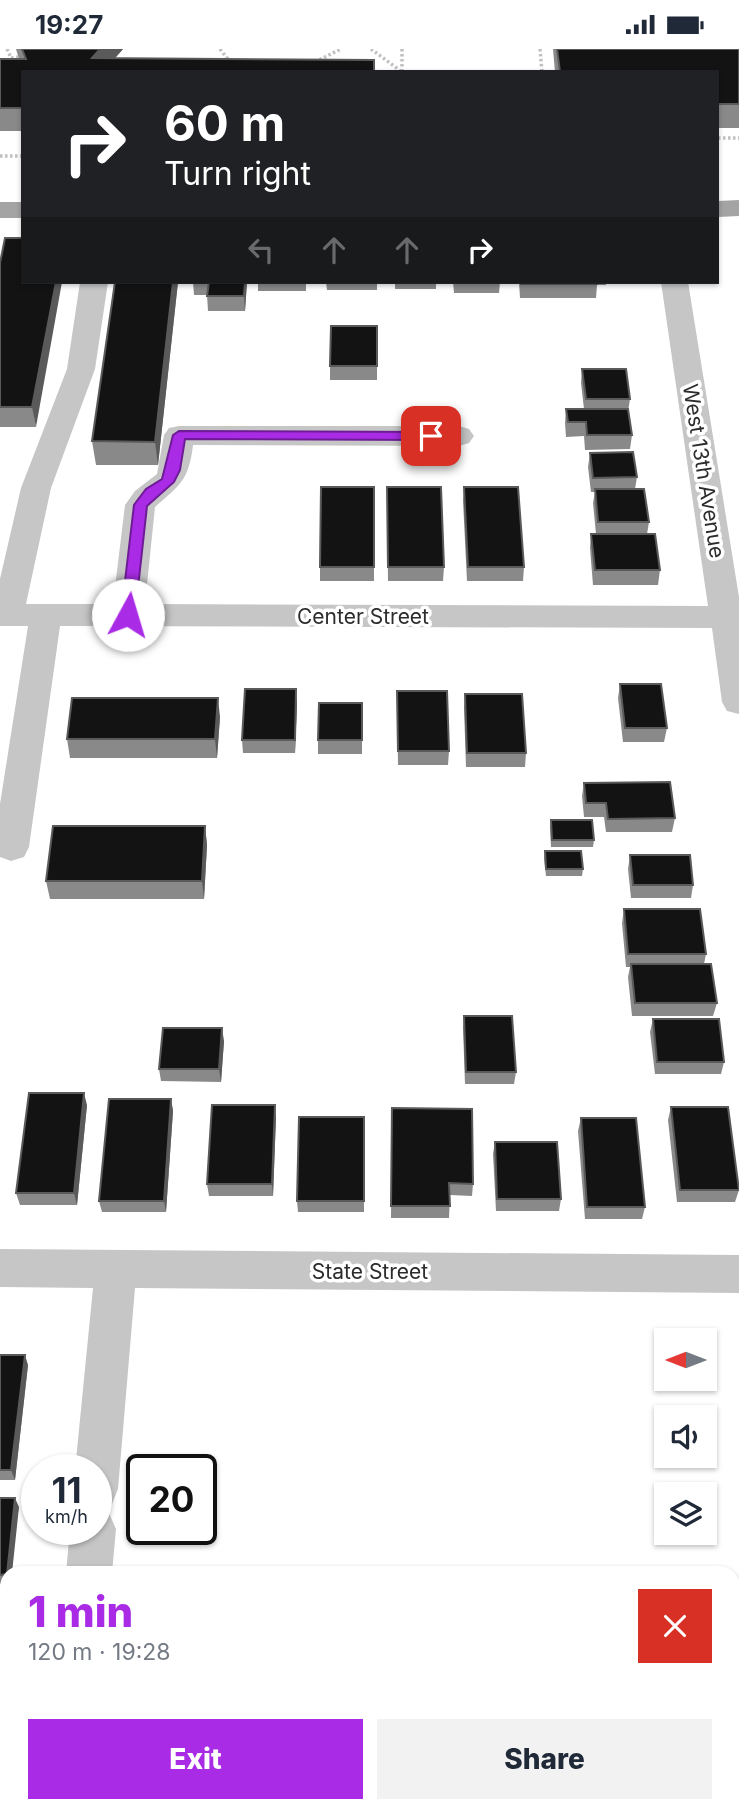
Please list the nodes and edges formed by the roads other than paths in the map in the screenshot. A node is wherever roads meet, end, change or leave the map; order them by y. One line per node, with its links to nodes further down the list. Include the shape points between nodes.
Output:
1 (739, 208): 2 (main road)
2 (719, 209)
3 (0, 210): 4 (main road)
4 (21, 210)
5 (94, 284): 8 (street, via 81,369 36,488)
6 (675, 284): 11 (street, West 13th Avenue)
7 (459, 436): 10 (street, via 179,435 168,482 140,505)
8 (4, 615): 9 (street, Center Street)
9 (46, 615): 10 (street, Center Street); 13 (street)
10 (128, 615): 11 (street, Center Street)
11 (726, 617): 12 (street, West 13th Avenue)
12 (739, 702)
13 (11, 847)
14 (0, 1268): 15 (street, State Street)
15 (116, 1269): 16 (street, State Street); 17 (street)
16 (739, 1273)
17 (99, 1454)
18 (92, 1545): 19 (street)
19 (90, 1566)

